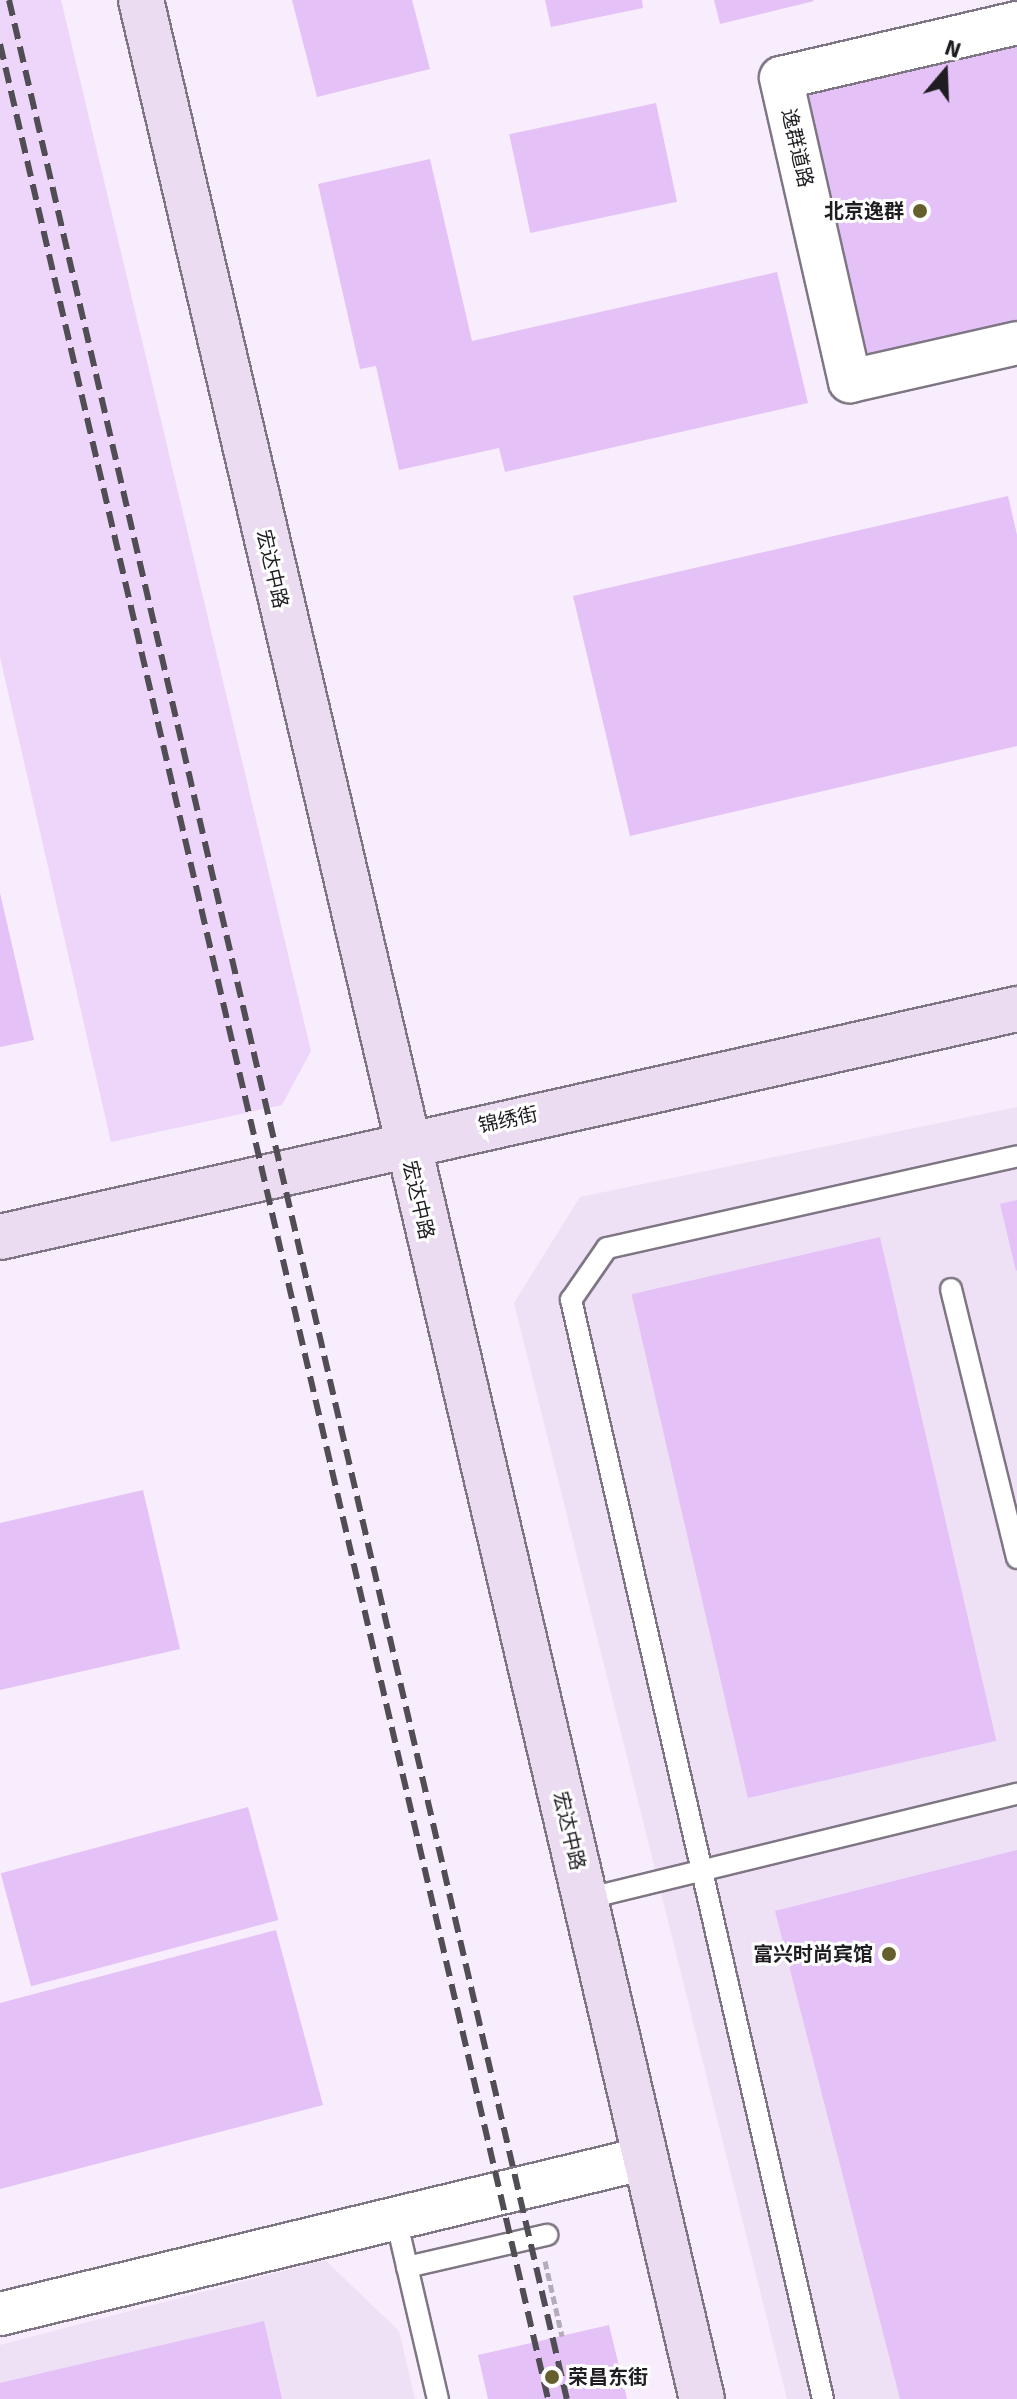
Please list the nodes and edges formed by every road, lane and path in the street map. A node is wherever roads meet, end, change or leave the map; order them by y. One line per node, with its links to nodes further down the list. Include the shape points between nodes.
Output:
1 (141, 0): 5 (street, 宏达中路)
2 (1017, 23): 3 (street, 逸群道路, via 781,78 850,381)
3 (1017, 343)
4 (1017, 1009): 5 (street, 锦绣街)
5 (405, 1143): 7 (street, 锦绣街); 12 (street, 宏达中路)
6 (1017, 1156): 11 (lane, via 607,1248 571,1300)
7 (0, 1237)
8 (951, 1289): 9 (lane)
9 (1017, 1558)
10 (1017, 1794): 11 (lane)
11 (701, 1871): 12 (lane); 21 (lane)
12 (585, 1899): 13 (street, 宏达中路)
13 (646, 2158): 14 (street); 20 (street, 宏达中路)
14 (396, 2219): 16 (lane); 17 (street)
15 (543, 2236): 16 (lane); 18 (path)
16 (407, 2267): 19 (lane)
17 (0, 2314)
18 (562, 2336)
19 (438, 2399)
20 (702, 2399)
21 (823, 2399)

